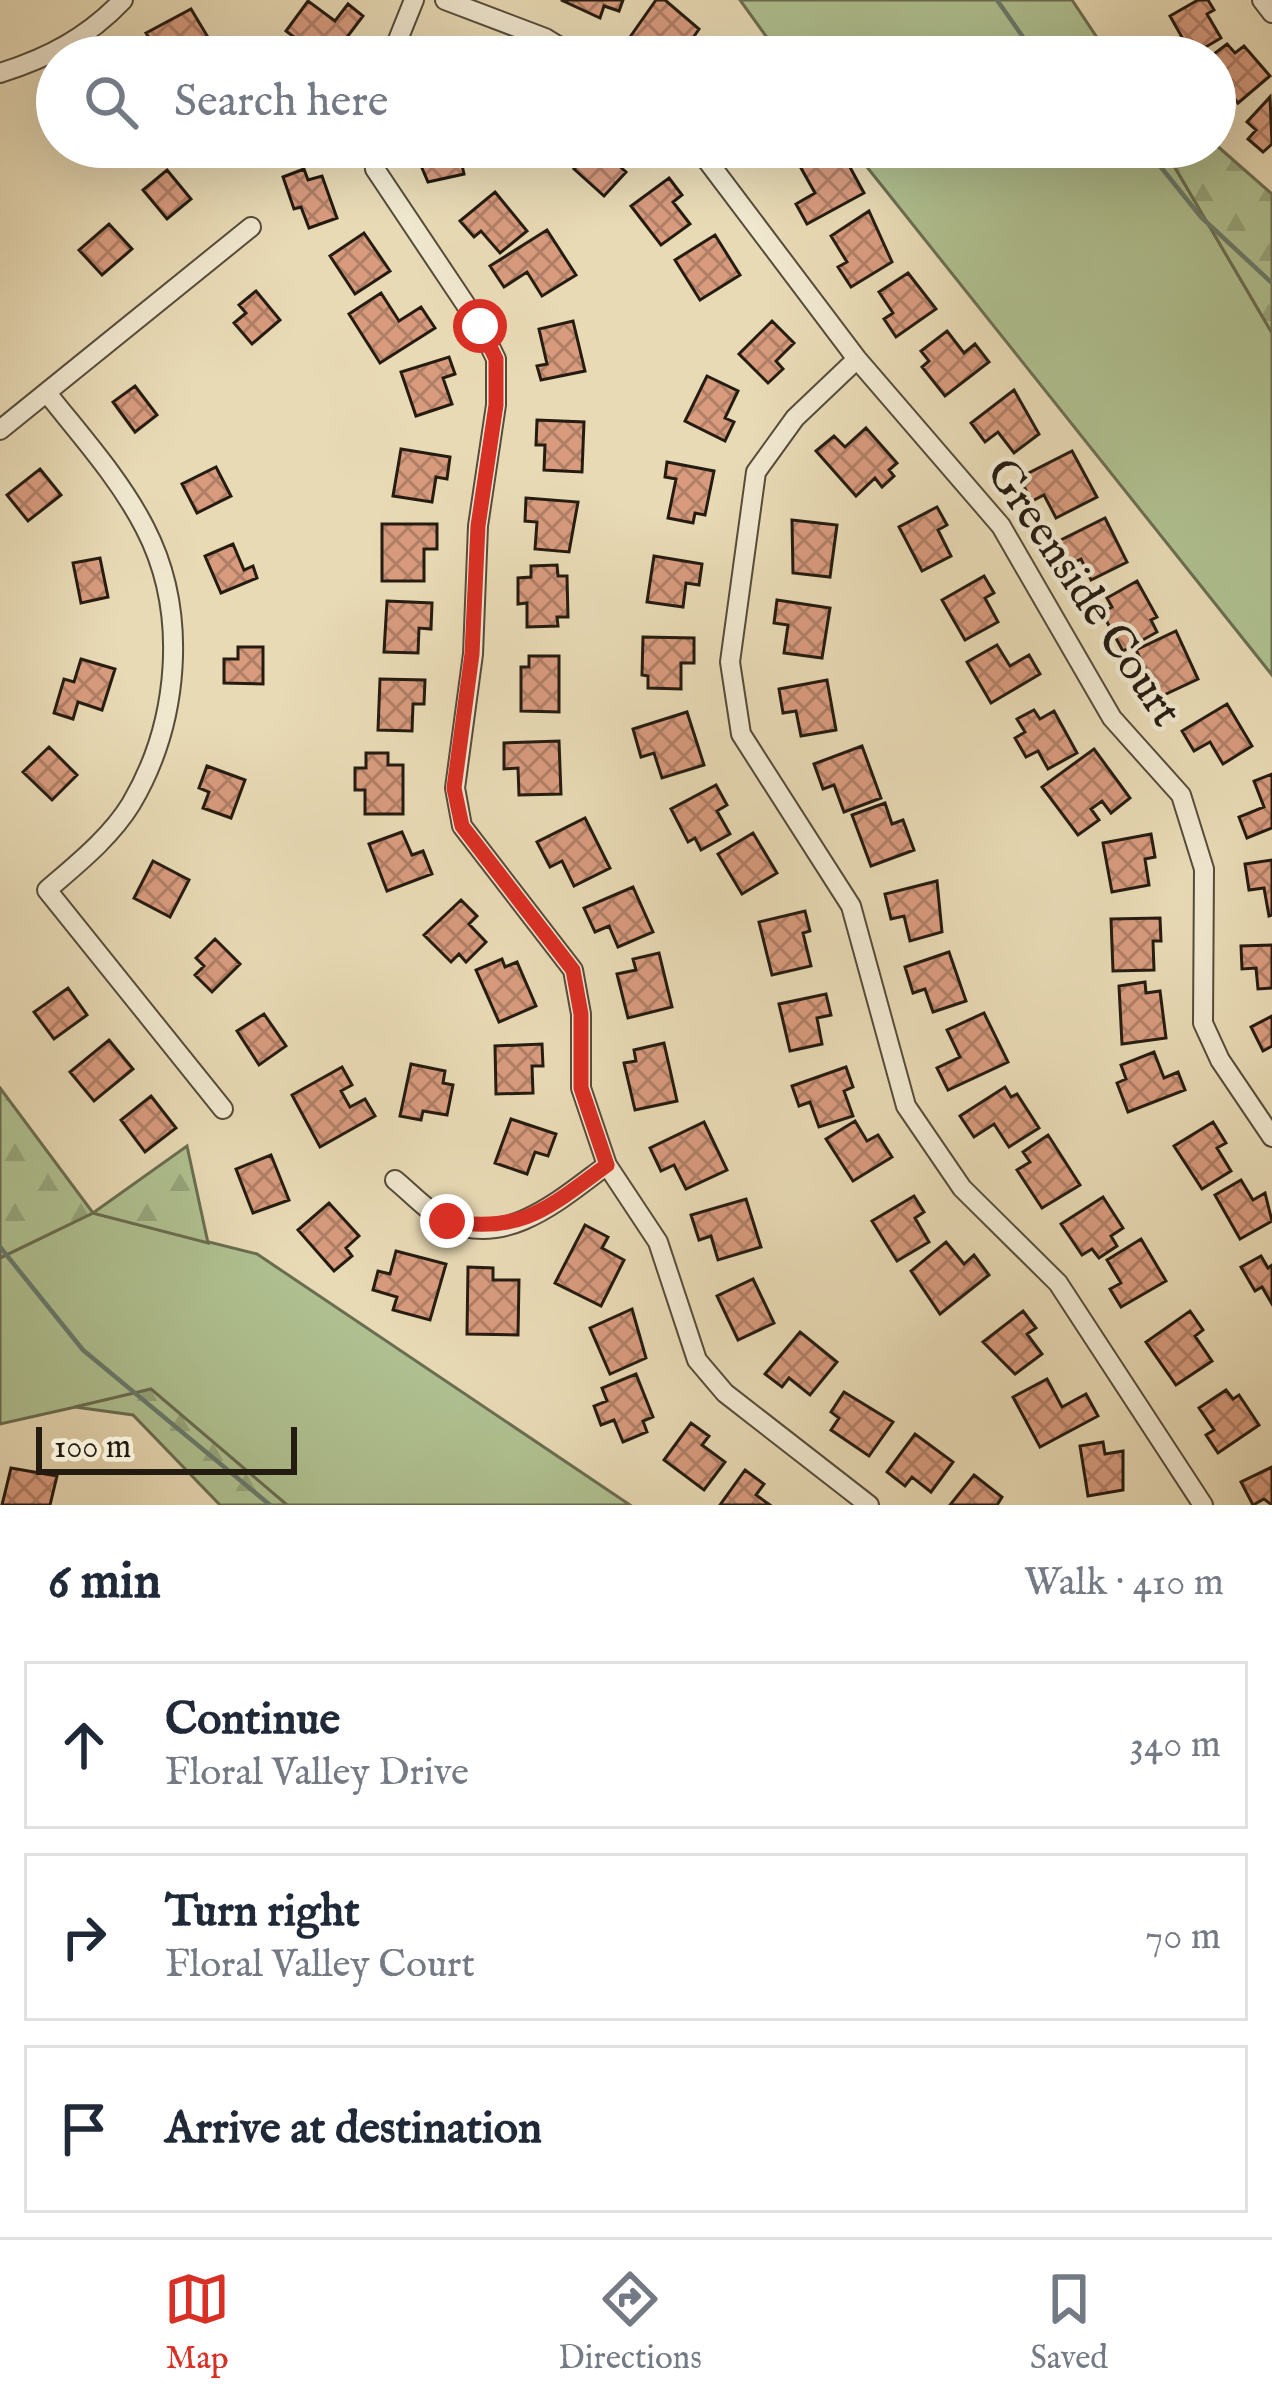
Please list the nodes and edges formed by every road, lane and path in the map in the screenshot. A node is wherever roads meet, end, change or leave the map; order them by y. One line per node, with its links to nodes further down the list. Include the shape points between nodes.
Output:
1 (122, 0): 6 (street)
2 (414, 0): 7 (street)
3 (446, 0): 8 (street)
4 (1262, 0): 5 (street)
5 (1272, 13)
6 (81, 36)
7 (399, 36)
8 (539, 36)
9 (36, 62): 10 (street)
10 (0, 73)
11 (374, 168): 19 (street, via 496,359 454,788 462,826 573,970 581,1088)
12 (713, 168): 14 (street, Greenside Court)
13 (250, 227): 15 (street)
14 (857, 359): 18 (street, Greenside Court, via 1001,526 1112,718 1181,795 1204,868 1203,1022); 22 (street, via 795,418 756,472 730,662 741,734 851,906 905,1106 962,1188 1058,1283)
15 (47, 393): 16 (street); 17 (street, via 146,530 164,574 173,639 168,708 129,806 47,890)
16 (0, 430)
17 (223, 1108)
18 (1272, 1137)
19 (607, 1165): 20 (street, via 537,1216 490,1229 447,1221); 21 (street, via 658,1242 697,1360 725,1393)
20 (395, 1180)
21 (869, 1505)
22 (1203, 1505)

